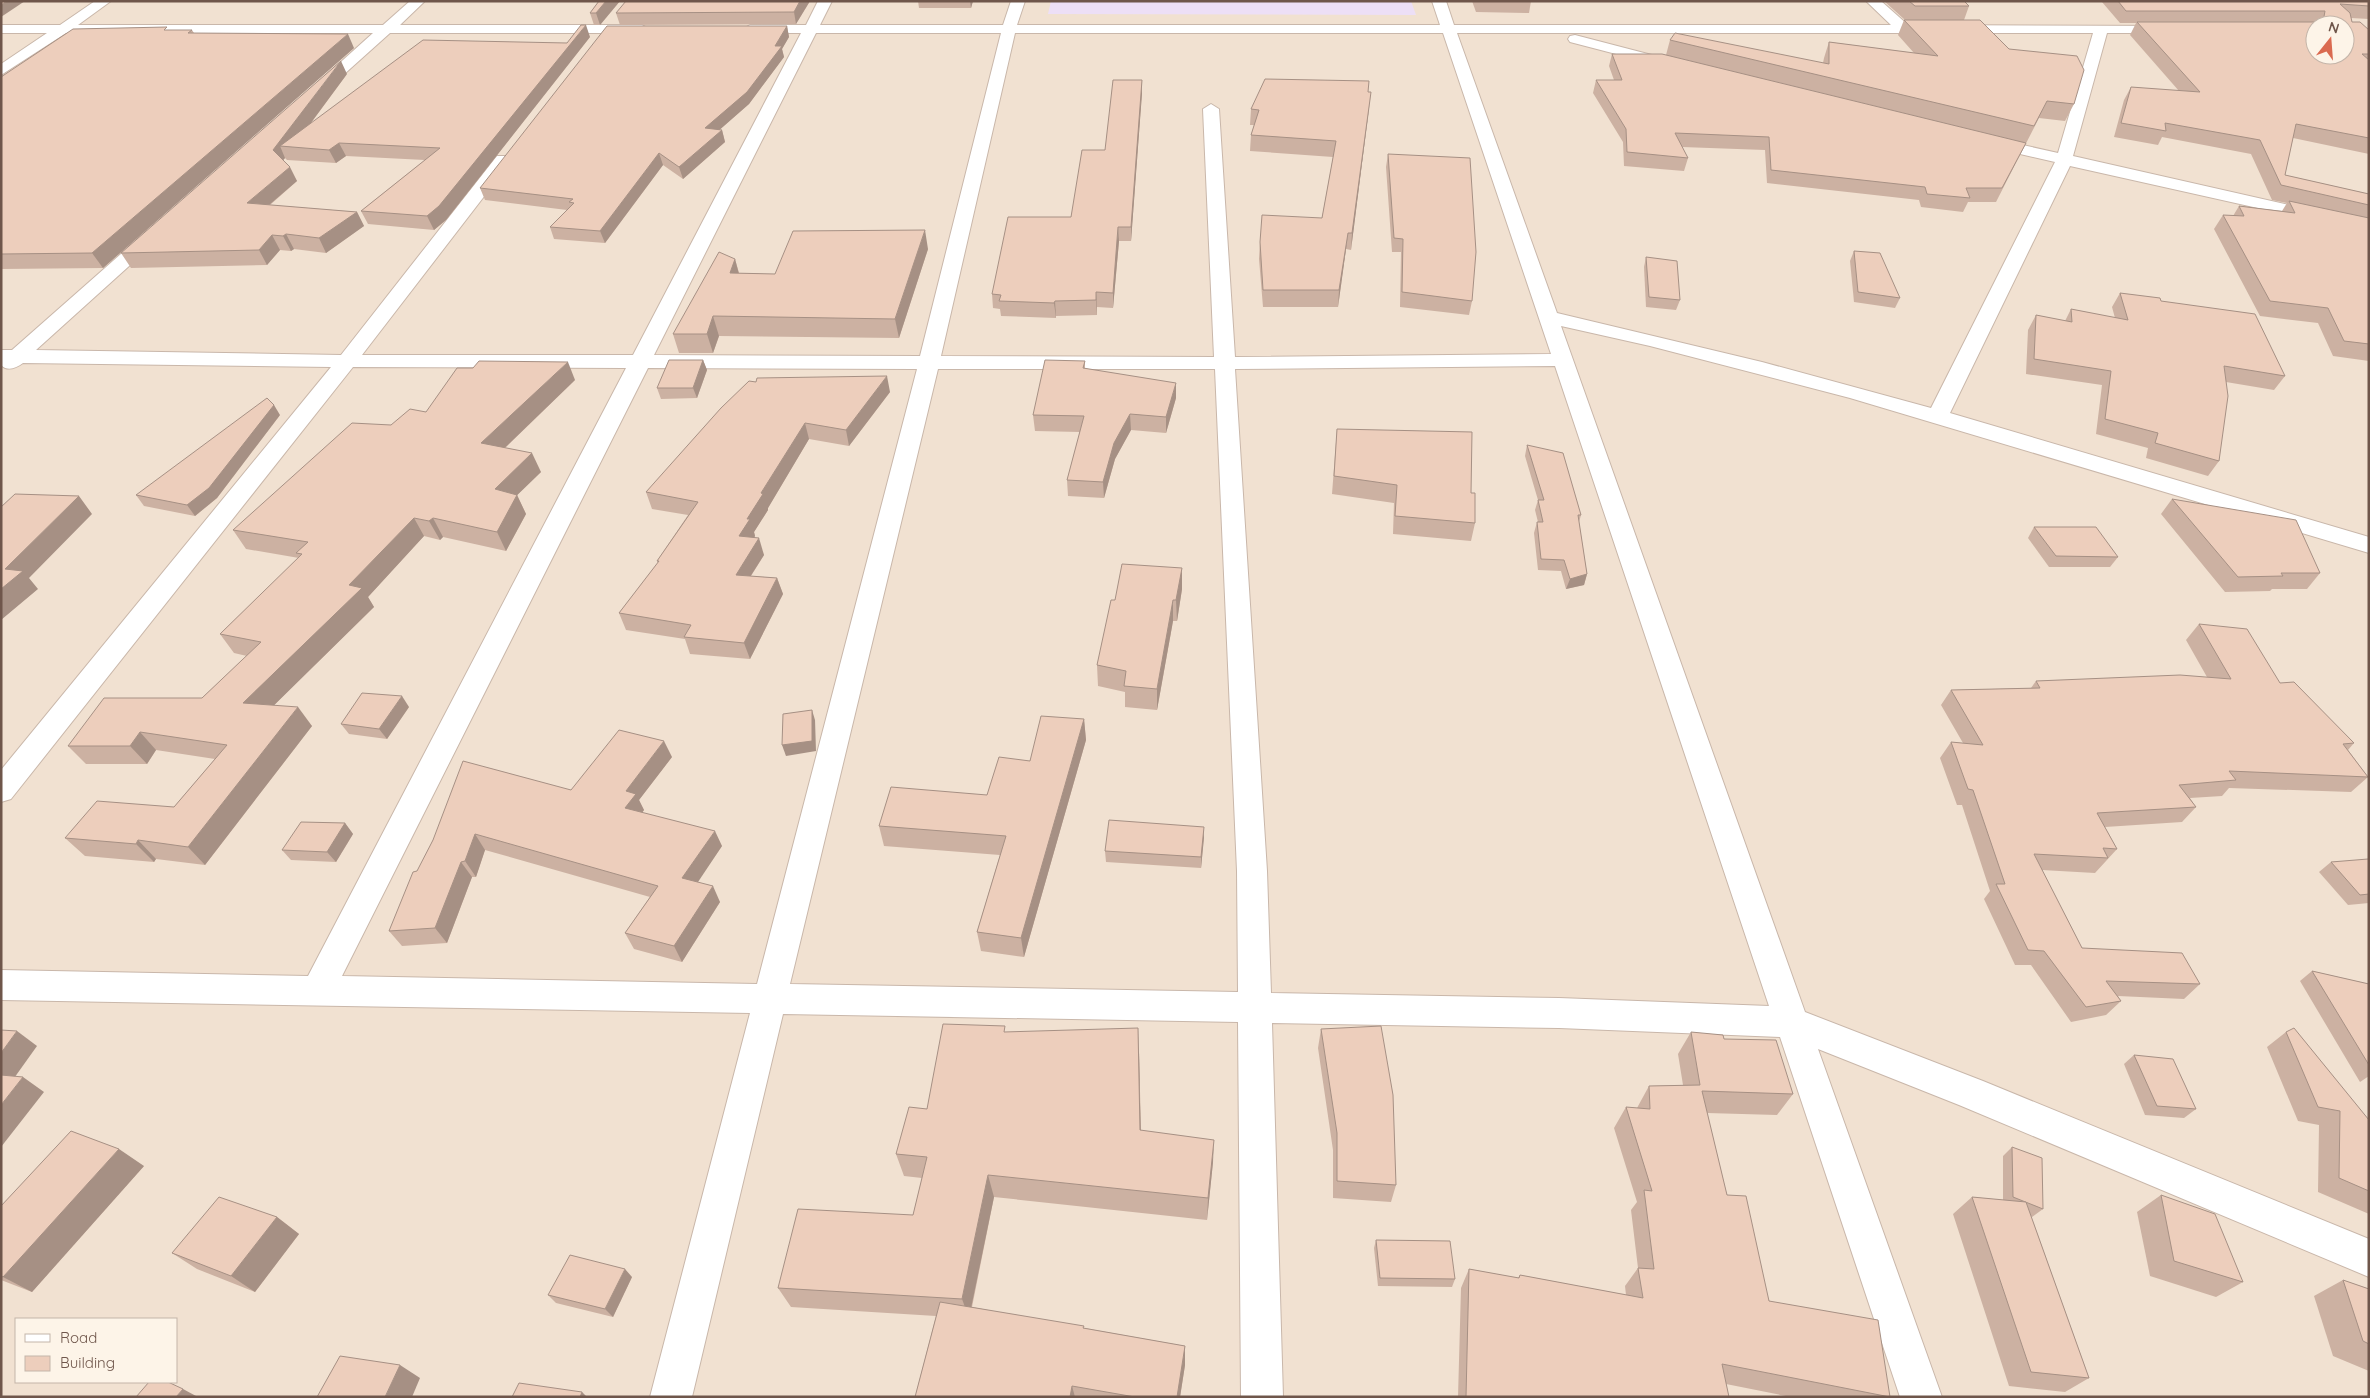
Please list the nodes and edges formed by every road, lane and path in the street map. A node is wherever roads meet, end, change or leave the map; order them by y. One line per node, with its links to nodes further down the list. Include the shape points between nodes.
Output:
1 (104, 1): 9 (street)
2 (418, 1): 19 (street)
3 (825, 1): 18 (street)
4 (1018, 1): 12 (street)
5 (1439, 1): 13 (street)
6 (1873, 1): 15 (street)
7 (612, 22): 10 (street); 19 (street); 20 (street)
8 (1, 29): 9 (street)
9 (62, 29): 19 (street); 22 (street)
10 (654, 29)
11 (732, 29): 18 (street)
12 (1009, 29): 13 (street); 18 (street); 35 (street)
13 (1449, 29): 14 (street); 30 (street)
14 (1540, 29): 15 (street); 21 (street)
15 (1904, 29): 16 (street)
16 (2101, 29): 17 (street); 27 (street)
17 (2189, 29)
18 (809, 30): 34 (street)
19 (385, 31): 23 (street)
20 (588, 52)
21 (1681, 67)
22 (1, 71)
23 (304, 102)
24 (1211, 110): 36 (street)
25 (1970, 138): 27 (street)
26 (515, 145): 33 (street)
27 (2064, 160): 29 (street); 38 (street)
28 (164, 226): 31 (street)
29 (2369, 228)
30 (1547, 317): 32 (street); 38 (street, via 1686,349)
31 (9, 356): 33 (street); 37 (street)
32 (1564, 360): 36 (street); 45 (street)
33 (347, 361): 34 (street); 40 (street)
34 (641, 362): 35 (street); 42 (street)
35 (929, 362): 36 (street); 43 (street)
36 (1225, 363): 44 (street, via 1252,871)
37 (1, 370)
38 (1938, 416): 39 (street)
39 (2369, 545)
40 (1, 790)
41 (1, 985): 42 (street)
42 (317, 992): 43 (street)
43 (771, 999): 44 (street); 47 (street)
44 (1253, 1007): 45 (street, via 1559,1013); 48 (street)
45 (1790, 1022): 46 (street, via 1971,1093); 49 (street)
46 (2369, 1258)
47 (671, 1397)
48 (1262, 1397)
49 (1921, 1397)

